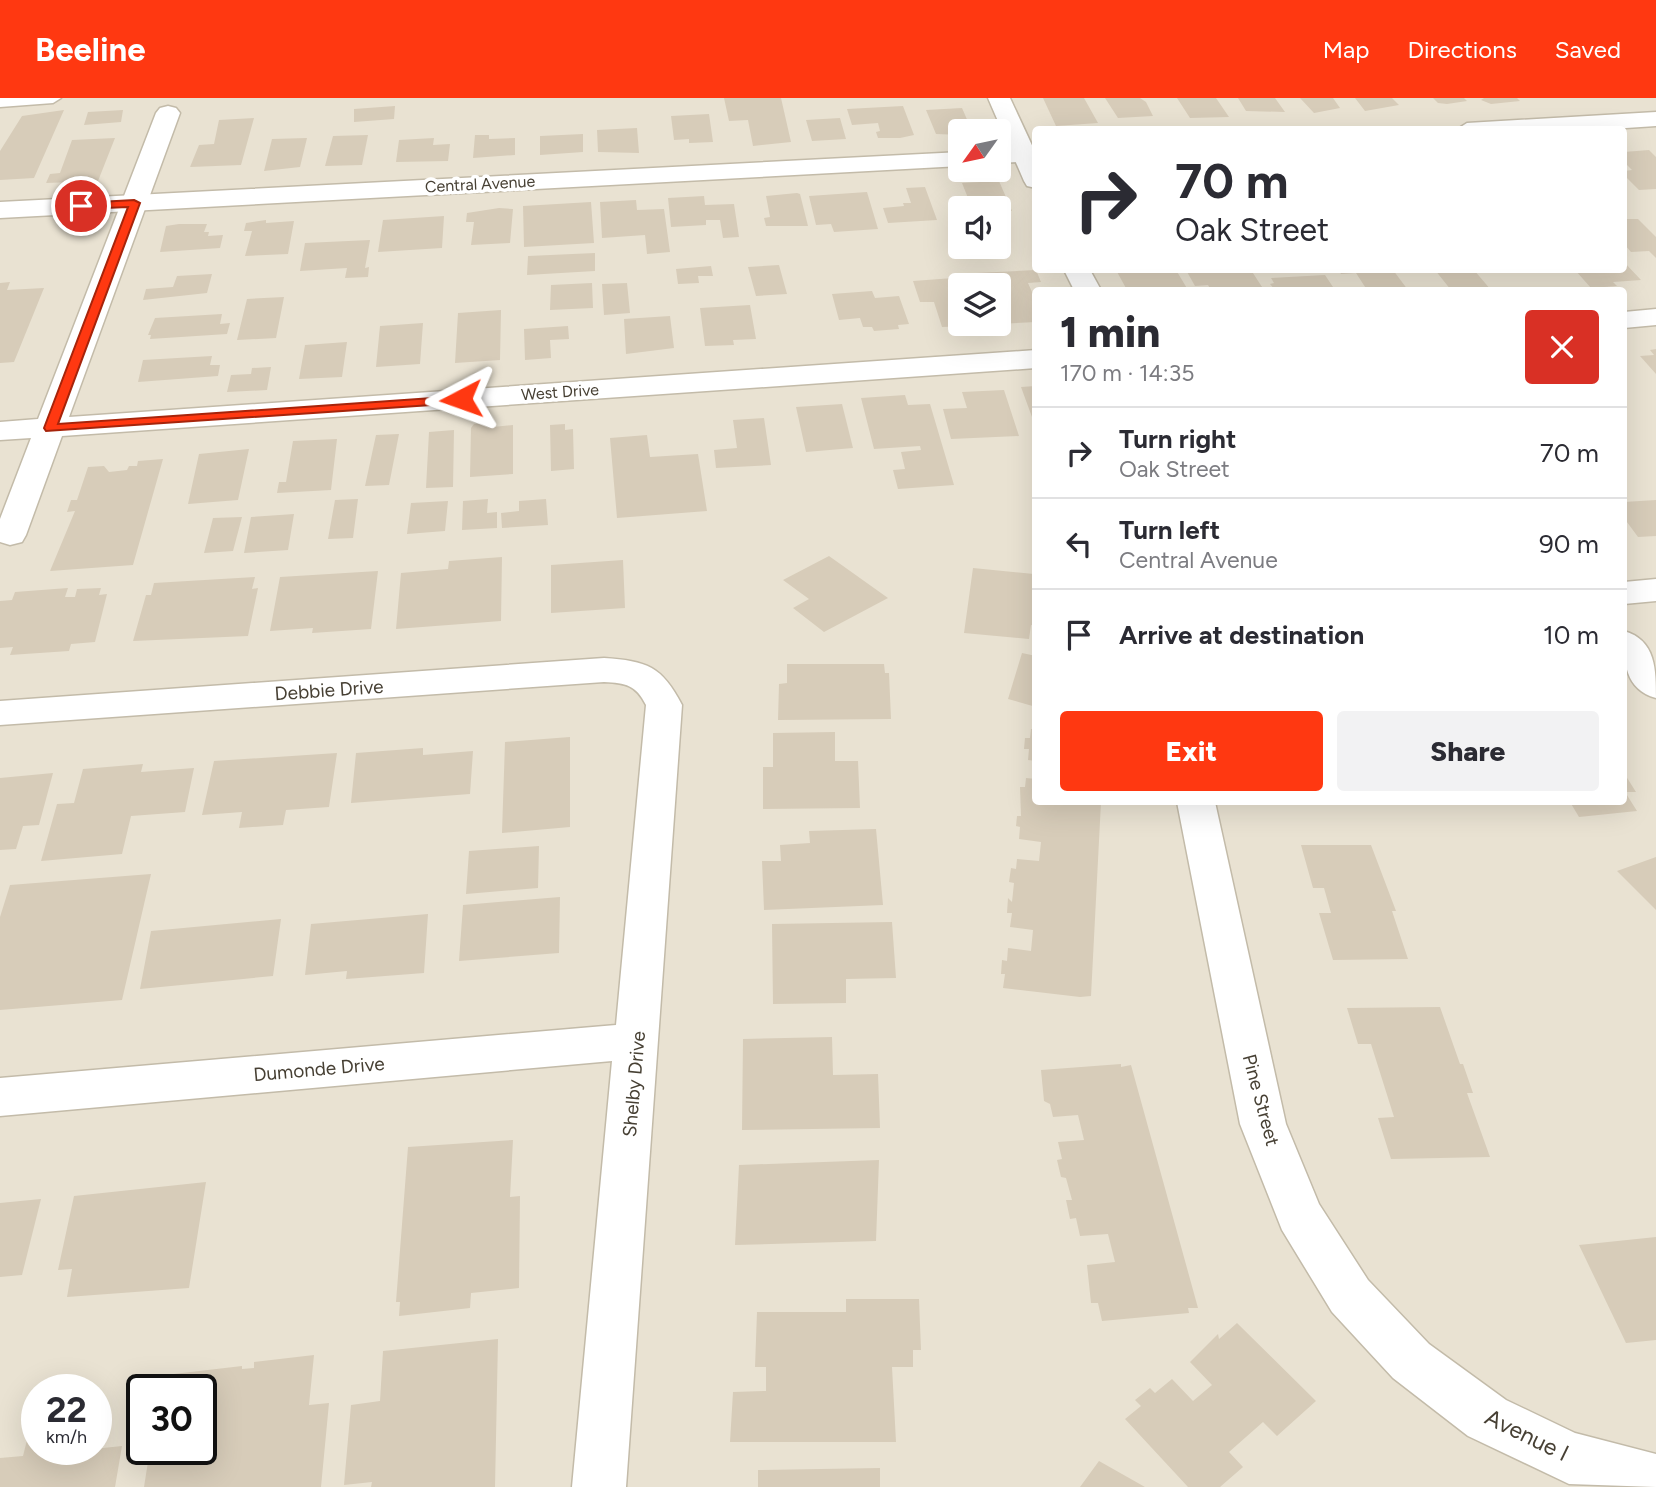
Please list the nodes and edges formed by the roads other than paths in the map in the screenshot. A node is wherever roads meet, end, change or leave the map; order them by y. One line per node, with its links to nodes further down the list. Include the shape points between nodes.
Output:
1 (53, 98): 3 (lane)
2 (999, 98): 7 (street)
3 (0, 102)
4 (168, 113): 10 (street)
5 (1656, 118): 6 (street)
6 (1530, 126)
7 (1030, 155): 8 (street)
8 (1012, 156)
9 (948, 160): 10 (street, Central Avenue)
10 (134, 203): 11 (street, Central Avenue); 15 (street)
11 (0, 210)
12 (1656, 317): 13 (street)
13 (1627, 320)
14 (1032, 359): 15 (street, West Drive)
15 (50, 428): 16 (street, West Drive); 17 (street)
16 (0, 432)
17 (10, 535)
18 (1656, 590): 19 (street)
19 (1627, 593)
20 (1627, 646): 22 (street)
21 (654, 683): 23 (street, Debbie Drive, via 637,671 604,670); 25 (street, Shelby Drive, via 664,705)
22 (1656, 686)
23 (0, 713)
24 (1197, 805): 27 (street, Pine Street, via 1263,1125 1299,1215 1350,1296)
25 (638, 1041): 26 (street, Dumonde Drive); 29 (street, Shelby Drive)
26 (0, 1097)
27 (1411, 1361): 28 (street, Avenue I, via 1499,1424 1569,1458)
28 (1656, 1480)
29 (599, 1487)

